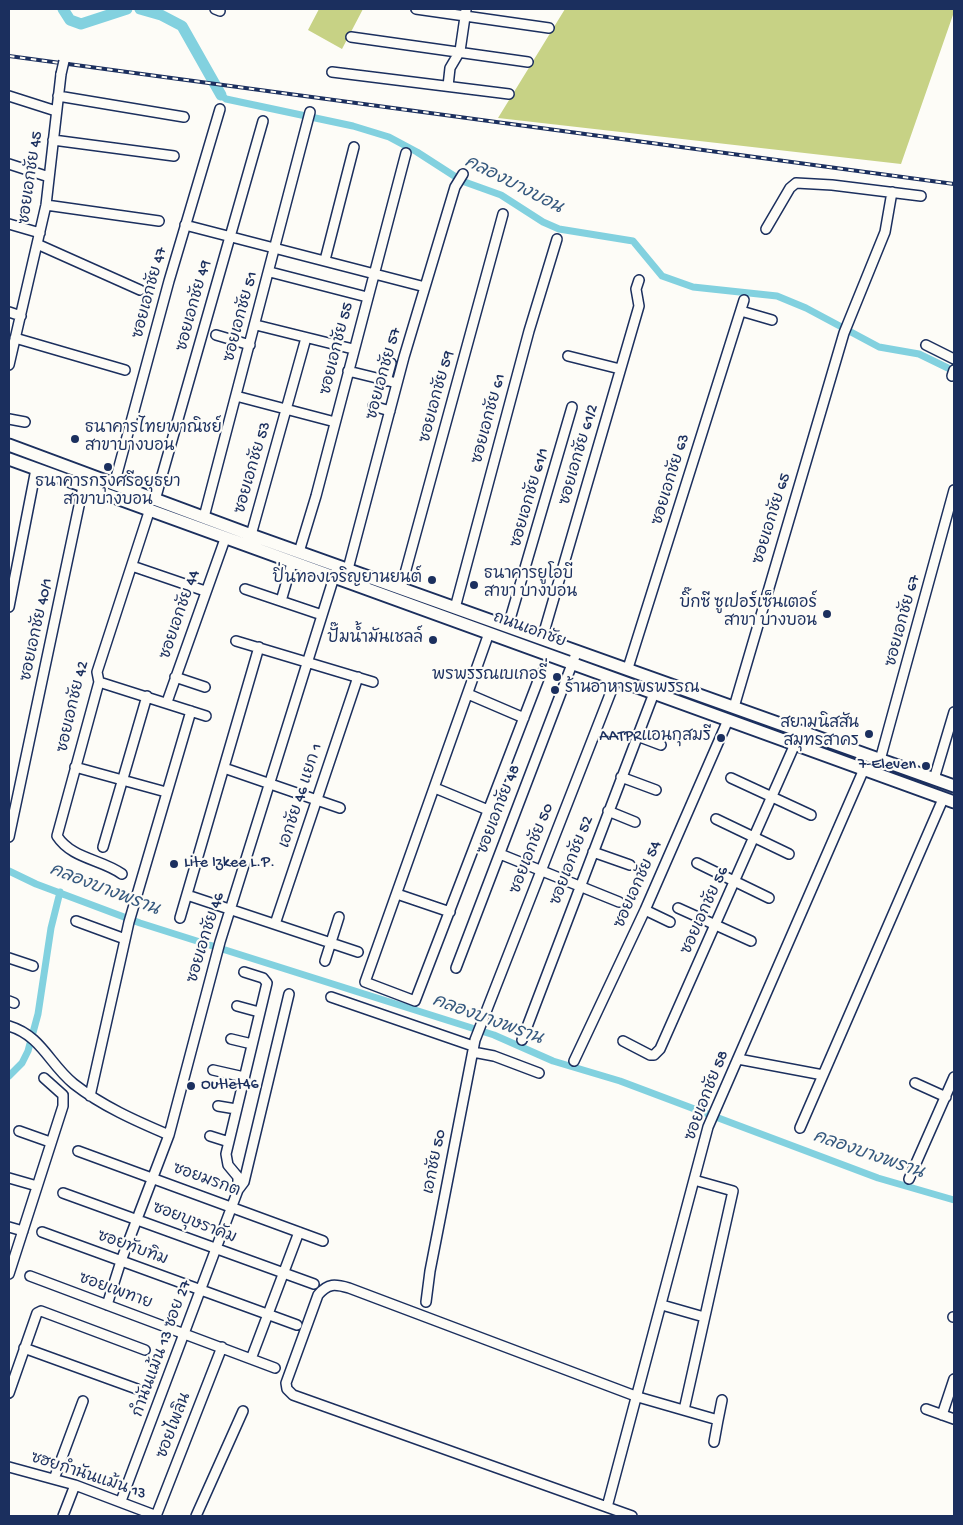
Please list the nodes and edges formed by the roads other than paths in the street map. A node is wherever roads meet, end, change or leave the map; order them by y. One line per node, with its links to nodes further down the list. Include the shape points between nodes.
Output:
1 (416, 9): 2 (street)
2 (466, 12): 3 (street); 5 (street)
3 (549, 28)
4 (351, 37): 5 (street)
5 (460, 51): 7 (street); 9 (street, via 450,68)
6 (65, 57): 12 (street, ซอยเอกชัย 45, bridge)
7 (528, 62)
8 (332, 72): 9 (street)
9 (448, 86): 10 (street)
10 (509, 94)
11 (9, 96): 14 (street)
12 (58, 96): 14 (street, ซอยเอกชัย 45); 16 (street)
13 (220, 109): 31 (street, ซอยเอกชัย 47)
14 (56, 111): 18 (street, ซอยเอกชัย 45)
15 (310, 112): 37 (street, ซอยเอกชัย 51)
16 (184, 117)
17 (262, 121): 34 (street, ซอยเอกชัย 49)
18 (52, 140): 21 (street); 24 (street, ซอยเอกชัย 45)
19 (354, 147): 38 (street)
20 (406, 153): 40 (street, ซอยเอกชัย 55)
21 (174, 156)
22 (9, 164): 24 (street)
23 (463, 174): 42 (street, ซอยเอกชัย 57, via 454,187)
24 (49, 177): 27 (street, ซอยเอกชัย 45)
25 (892, 192): 26 (street); 32 (street, via 794,184); 118 (street, ซอยเอกชัย 65, via 886,232 848,322)
26 (921, 196)
27 (46, 205): 29 (street); 33 (street, ซอยเอกชัย 45)
28 (503, 214): 91 (street, ซอยเอกชัย 59)
29 (159, 221)
30 (9, 224): 33 (street)
31 (185, 225): 34 (street); 77 (street, ซอยเอกชัย 47)
32 (766, 230)
33 (40, 233): 36 (street, ซอยเอกชัย 45)
34 (229, 237): 37 (street); 80 (street, ซอยเอกชัย 49)
35 (557, 238): 96 (street, ซอยเอกชัย 61)
36 (37, 244): 43 (street); 48 (street, ซอยเอกชัย 45)
37 (276, 249): 38 (street); 39 (street, ซอยเอกชัย 51)
38 (325, 260): 40 (street)
39 (270, 272): 44 (street); 50 (street, ซอยเอกชัย 51)
40 (373, 273): 42 (street); 44 (street, ซอยเอกชัย 55)
41 (639, 280): 61 (street, ซอยเอกชัย 61/2, via 636,289 640,302)
42 (425, 287): 65 (street, ซอยเอกชัย 57)
43 (140, 290)
44 (367, 297): 56 (street, ซอยเอกชัย 55)
45 (744, 300): 46 (street, ซอยเอกชัย 63)
46 (741, 311): 49 (street); 106 (street, ซอยเอกชัย 63)
47 (9, 312): 48 (street)
48 (21, 316): 52 (street, ซอยเอกชัย 45)
49 (772, 320)
50 (256, 325): 53 (street); 54 (street, ซอยเอกชัย 51)
51 (216, 335): 54 (street)
52 (15, 338): 60 (street, ซอยเอกชัย 45); 62 (street)
53 (306, 338): 56 (street); 69 (street, ซอยเอกชัย 53)
54 (250, 345): 66 (street, ซอยเอกชัย 51)
55 (926, 345): 58 (street)
56 (353, 349): 63 (street, ซอยเอกชัย 55)
57 (568, 356): 61 (street)
58 (954, 359)
59 (391, 363): 64 (street)
60 (9, 365)
61 (620, 369): 100 (street, ซอยเอกชัย 61/2)
62 (125, 370)
63 (348, 371): 64 (street); 73 (street, ซอยเอกชัย 55)
64 (386, 381): 65 (street)
65 (397, 383): 70 (street, ซอยเอกชัย 57)
66 (236, 396): 69 (street); 82 (street, ซอยเอกชัย 51)
67 (373, 406): 70 (street)
68 (572, 407): 98 (street, ซอยเอกชัย 61/1)
69 (287, 409): 73 (street); 84 (street, ซอยเอกชัย 53)
70 (390, 411): 89 (street, ซอยเอกชัย 57)
71 (9, 419): 72 (street)
72 (25, 422)
73 (335, 422): 86 (street, ซอยเอกชัย 55)
74 (9, 445): 77 (main road, ถนนเอกชัย)
75 (9, 459): 76 (main road, ถนนเอกชัย)
76 (36, 469): 78 (main road, ถนนเอกชัย); 95 (street)
77 (114, 485): 80 (main road, ถนนเอกชัย)
78 (82, 487): 81 (main road, ถนนเอกชัย); 149 (street, ซอยเอกชัย 40/1)
79 (954, 490): 127 (street, ซอยเอกชัย 67)
80 (155, 500): 82 (main road, ถนนเอกชัย)
81 (150, 512): 85 (main road, ถนนเอกชัย); 88 (street, ซอยเอกชัย 42)
82 (204, 517): 83 (main road, ถนนเอกชัย)
83 (229, 526): 84 (main road, ถนนเอกชัย); 85 (main road)
84 (251, 535): 86 (main road, ถนนเอกชัย)
85 (225, 539): 87 (main road, ถนนเอกชัย); 93 (street, ซอยเอกชัย 44)
86 (298, 552): 89 (main road, ถนนเอกชัย)
87 (292, 563): 90 (main road, ถนนเอกชัย); 94 (street)
88 (132, 566): 93 (street); 111 (street, ซอยเอกชัย 42, via 96,672)
89 (348, 569): 91 (main road, ถนนเอกชัย)
90 (334, 578): 97 (street, ซอยเอกชัย 46); 99 (main road, ถนนเอกชัย)
91 (401, 588): 96 (main road, ถนนเอกชัย)
92 (245, 589): 94 (street)
93 (205, 592): 108 (street, ซอยเอกชัย 44)
94 (281, 600): 97 (street)
95 (9, 607)
96 (455, 608): 98 (main road, ถนนเอกชัย)
97 (322, 615): 104 (street, ซอยเอกชัย 46)
98 (508, 626): 100 (main road, ถนนเอกชัย)
99 (489, 633): 105 (main road, ถนนเอกชัย); 115 (street)
100 (542, 639): 103 (main road, ถนนเอกชัย)
101 (236, 641): 102 (street)
102 (259, 648): 104 (street); 129 (street)
103 (577, 651): 105 (street, ซอยเอกชัย 48); 106 (main road, ถนนเอกชัย)
104 (307, 662): 109 (street); 135 (street, ซอยเอกชัย 46)
105 (573, 664): 110 (main road, ถนนเอกชัย); 153 (street, ซอยเอกชัย 48)
106 (628, 668): 118 (main road, ถนนเอกชัย)
107 (541, 673): 122 (street)
108 (175, 677): 113 (street); 117 (street, ซอยเอกชัย 44)
109 (358, 677): 112 (street); 141 (street, เอกชัย 46 แยก 1)
110 (616, 679): 114 (main road, ถนนเอกชัย); 157 (street, ซอยเอกชัย 50)
111 (99, 682): 116 (street); 128 (street, ซอยเอกชัย 42)
112 (373, 682)
113 (204, 687)
114 (654, 693): 123 (main road, ถนนเอกชัย); 124 (street, ซอยเอกชัย 52)
115 (468, 694): 122 (street); 137 (street)
116 (147, 696): 117 (street); 134 (street)
117 (167, 702): 119 (street)
118 (734, 707): 127 (main road, ถนนเอกชัย)
119 (191, 711): 121 (street); 139 (street)
120 (954, 712): 133 (street)
121 (206, 716)
122 (524, 718): 144 (street)
123 (728, 720): 125 (main road, ถนนเอกชัย); 167 (street, ซอยเอกชัย 54)
124 (638, 736): 126 (street); 131 (street, ซอยเอกชัย 52)
125 (796, 744): 130 (main road, ถนนเอกชัย); 140 (street, ซอยเอกชัย 56)
126 (661, 745)
127 (880, 760): 133 (main road, ถนนเอกชัย)
128 (76, 767): 134 (street); 158 (street, ซอยเอกชัย 42, via 57,836 79,855)
129 (224, 768): 135 (street); 162 (street)
130 (864, 769): 142 (main road, ถนนเอกชัย); 195 (street, ซอยเอกชัย 58)
131 (621, 777): 138 (street); 145 (street, ซอยเอกชัย 52)
132 (731, 778): 140 (street)
133 (934, 779): 136 (main road, ถนนเอกชัย)
134 (123, 780): 139 (street); 151 (street)
135 (271, 783): 141 (street); 166 (street, ซอยเอกชัย 46)
136 (954, 786)
137 (435, 788): 144 (street); 161 (street)
138 (656, 790)
139 (166, 792): 175 (street)
140 (773, 798): 146 (street); 150 (street, ซอยเอกชัย 56)
141 (317, 800): 143 (street); 173 (street, เอกชัย 46 แยก 1)
142 (949, 801): 199 (street)
143 (340, 808)
144 (488, 810): 168 (street)
145 (608, 811): 148 (street); 152 (street, ซอยเอกชัย 52)
146 (811, 815)
147 (716, 819): 150 (street)
148 (635, 822)
149 (9, 837)
150 (754, 838): 154 (street); 159 (street, ซอยเอกชัย 56)
151 (103, 847)
152 (593, 852): 156 (street); 160 (street, ซอยเอกชัย 52)
153 (500, 854): 157 (street); 182 (street, ซอยเอกชัย 48)
154 (789, 854)
155 (697, 863): 159 (street)
156 (630, 865)
157 (541, 870): 160 (street); 189 (street, ซอยเอกชัย 50)
158 (122, 874)
159 (736, 882): 163 (street); 174 (street, ซอยเอกชัย 56)
160 (580, 885): 164 (street); 191 (street, ซอยเอกชัย 52)
161 (397, 894): 168 (street); 168 (street, via 365,982 416,1001)
162 (187, 895): 166 (street); 170 (street)
163 (769, 898)
164 (619, 902)
165 (678, 908): 174 (street)
166 (231, 910): 173 (street); 212 (street, ซอยเอกชัย 46)
167 (645, 910): 172 (street); 196 (street, ซอยเอกชัย 54)
168 (450, 912)
169 (339, 917): 177 (street)
170 (180, 918)
171 (76, 921): 175 (street)
172 (670, 922)
173 (275, 924): 177 (street)
174 (716, 926): 176 (street); 192 (street, ซอยเอกชัย 56, via 658,1053 650,1055)
175 (125, 939): 206 (street)
176 (751, 941)
177 (331, 943): 178 (street); 180 (street)
178 (358, 952)
179 (9, 958): 181 (street)
180 (325, 960)
181 (33, 966)
182 (456, 968)
183 (244, 972): 187 (street, via 266,980)
184 (289, 994): 222 (street, กำนันแม้น 13 ซอย 27, via 244,1182)
185 (332, 997): 194 (street)
186 (237, 1006): 187 (street)
187 (259, 1012): 193 (street)
188 (9, 1026): 203 (street, via 36,1040)
189 (479, 1029): 194 (street, เอกชัย 50)
190 (231, 1039): 193 (street)
191 (522, 1040)
192 (623, 1041)
193 (252, 1044): 200 (street)
194 (474, 1046): 198 (street); 238 (street, เอกชัย 50)
195 (738, 1059): 199 (street); 220 (street, ซอยเอกชัย 58, via 708,1127)
196 (574, 1061)
197 (213, 1070): 200 (street)
198 (539, 1073)
199 (823, 1075): 210 (street)
200 (244, 1077): 209 (street)
201 (954, 1077): 207 (street)
202 (44, 1078): 205 (street)
203 (71, 1082): 205 (street); 206 (street)
204 (915, 1084): 207 (street)
205 (63, 1095): 214 (street)
206 (90, 1096): 212 (street)
207 (946, 1097): 219 (street)
208 (218, 1106): 209 (street)
209 (236, 1110): 215 (street)
210 (800, 1128)
211 (19, 1131): 214 (street)
212 (169, 1135): 217 (street, ซอยเอกชัย 46)
213 (210, 1136): 215 (street)
214 (50, 1142): 221 (street)
215 (229, 1142): 222 (street, via 226,1160 236,1173)
216 (78, 1151): 217 (street, ซอยมรกต)
217 (152, 1177): 224 (street, ซอยมรกต); 225 (street, ซอยเอกชัย 46)
218 (9, 1178): 221 (street)
219 (909, 1179)
220 (694, 1180): 240 (street, ซอยเอกชัย 58); 242 (street, via 733,1191)
221 (37, 1186): 227 (street)
222 (238, 1190): 224 (street, กำนันแม้น 13 ซอย 27)
223 (63, 1193): 225 (street, ซอยบุษราคัม)
224 (232, 1207): 229 (street, ซอยมรกต); 231 (street, กำนันแม้น 13 ซอย 27)
225 (137, 1218): 231 (street, ซอยบุษราคัม); 232 (street, ซอยเอกชัย 46)
226 (9, 1227): 227 (street)
227 (23, 1231): 234 (street)
228 (42, 1232): 232 (street, ซอยทับทิม)
229 (298, 1232): 230 (street, ซอยมรกต); 233 (street)
230 (323, 1241)
231 (216, 1249): 233 (street, ซอยบุษราคัม); 237 (street, กำนันแม้น 13 ซอย 27)
232 (121, 1261): 237 (street, ซอยทับทิม); 239 (street, ซอยเอกชัย 46)
233 (283, 1273): 236 (street, ซอยบุษราคัม); 241 (street)
234 (9, 1274)
235 (30, 1276): 239 (street, ซอยเพทาย)
236 (314, 1284)
237 (200, 1290): 241 (street, ซอยทับทิม); 244 (street, กำนันแม้น 13 ซอย 27)
238 (426, 1302)
239 (107, 1305): 244 (street, ซอยเพทาย)
240 (662, 1305): 242 (street); 253 (street, ซอยเอกชัย 58)
241 (268, 1314): 243 (street, ซอยทับทิม); 248 (street)
242 (704, 1318): 256 (street)
243 (297, 1325)
244 (184, 1333): 245 (street, ซอยเพทาย); 266 (street, กำนันแม้น 13 ซอย 27)
245 (222, 1347): 248 (street, ซอยเพทาย); 269 (street, ซอยไพลิน)
246 (24, 1348): 247 (street, via 37,1313 44,1311); 251 (street); 252 (street)
247 (145, 1350)
248 (251, 1359): 249 (street, ซอยเพทาย)
249 (275, 1368)
250 (954, 1379): 259 (street)
251 (137, 1390)
252 (9, 1393)
253 (638, 1397): 256 (street); 267 (street, ซอยเอกชัย 58); 267 (street, via 335,1284 327,1286 318,1295 286,1383 287,1389 301,1400)
254 (722, 1400): 261 (street)
255 (84, 1401): 264 (street)
256 (684, 1410): 261 (street)
257 (926, 1410): 259 (street)
258 (243, 1411): 270 (street)
259 (942, 1415): 260 (street)
260 (954, 1419)
261 (718, 1420): 262 (street)
262 (714, 1442)
263 (9, 1467): 264 (street, ซฮยกำนันแม้น 13)
264 (54, 1479): 265 (street, ซฮยกำนันแม้น 13)
265 (75, 1485): 266 (street, ซฮยกำนันแม้น 13); 268 (street)
266 (121, 1501): 269 (street, ซฮยกำนันแม้น 13)
267 (607, 1507): 271 (street)
268 (63, 1516)
269 (157, 1516)
270 (196, 1516)
271 (632, 1516)

